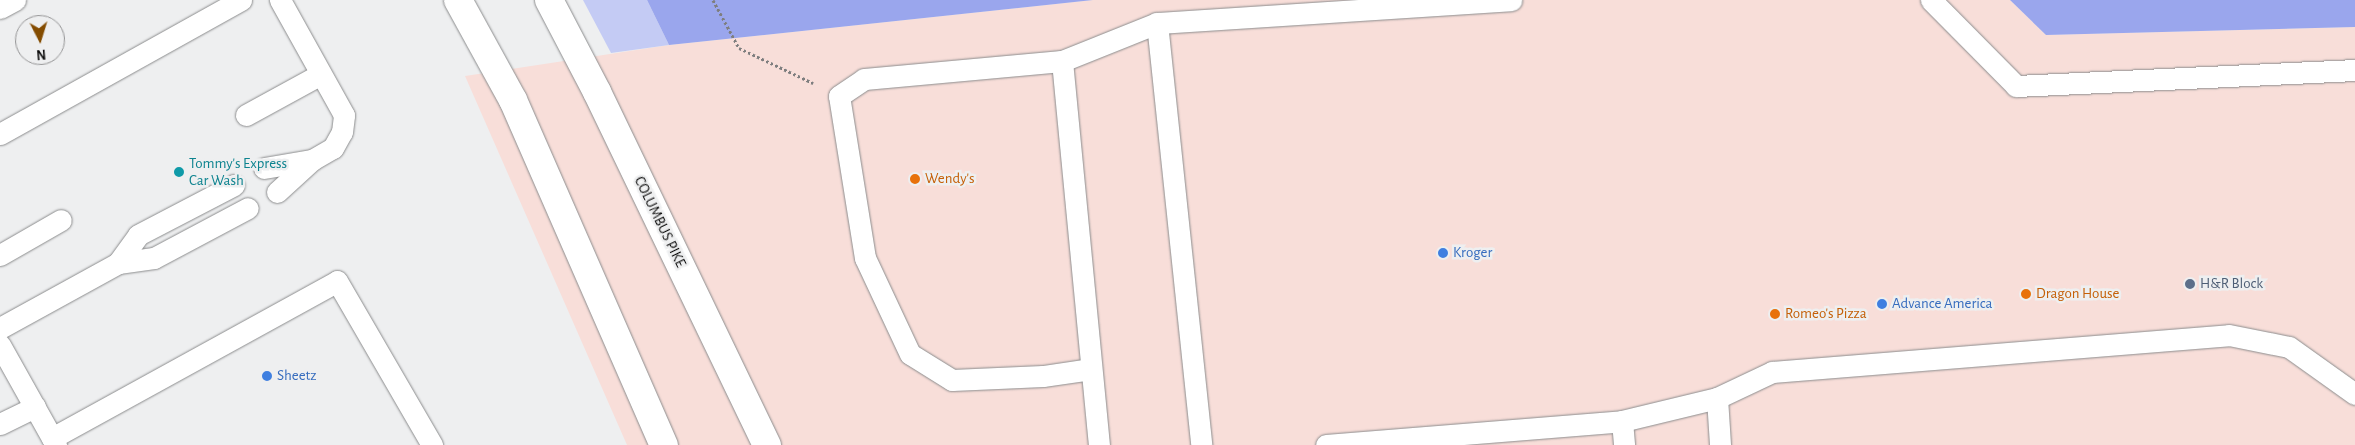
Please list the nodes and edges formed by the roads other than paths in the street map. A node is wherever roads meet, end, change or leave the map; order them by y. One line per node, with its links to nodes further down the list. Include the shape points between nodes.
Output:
1 (15, 0): 8 (lane)
2 (241, 0): 14 (lane)
3 (280, 0): 12 (lane)
4 (458, 0): 33 (highway, via 513,100)
5 (549, 0): 34 (highway, COLUMBUS PIKE, via 597,92)
6 (1511, 0): 9 (lane)
7 (1931, 0): 11 (lane, via 2016,86)
8 (0, 8)
9 (1158, 23): 10 (lane); 36 (lane)
10 (1062, 61): 25 (lane); 25 (lane, via 864,79 839,96 865,258 910,354 952,380 1043,376)
11 (2355, 70)
12 (322, 74): 13 (lane); 15 (lane, via 344,115 342,132 333,148)
13 (246, 115)
14 (0, 134)
15 (312, 160): 16 (lane); 18 (lane)
16 (264, 168)
17 (234, 185): 22 (lane, via 138,235)
18 (277, 192)
19 (248, 208): 22 (lane, via 154,258)
20 (61, 220): 21 (lane)
21 (0, 255)
22 (118, 263): 23 (lane)
23 (0, 328)
24 (0, 345): 28 (lane)
25 (1091, 369): 35 (lane)
26 (2355, 394): 27 (lane, via 2288,347 2228,335 1772,372)
27 (1717, 398): 29 (lane); 39 (lane)
28 (34, 408): 30 (lane); 31 (lane)
29 (1622, 421): 37 (lane); 38 (lane)
30 (0, 424)
31 (54, 442): 32 (lane, via 337,281)
32 (432, 445)
33 (664, 445)
34 (767, 445)
35 (1099, 445)
36 (1201, 445)
37 (1326, 445)
38 (1624, 445)
39 (1720, 445)

